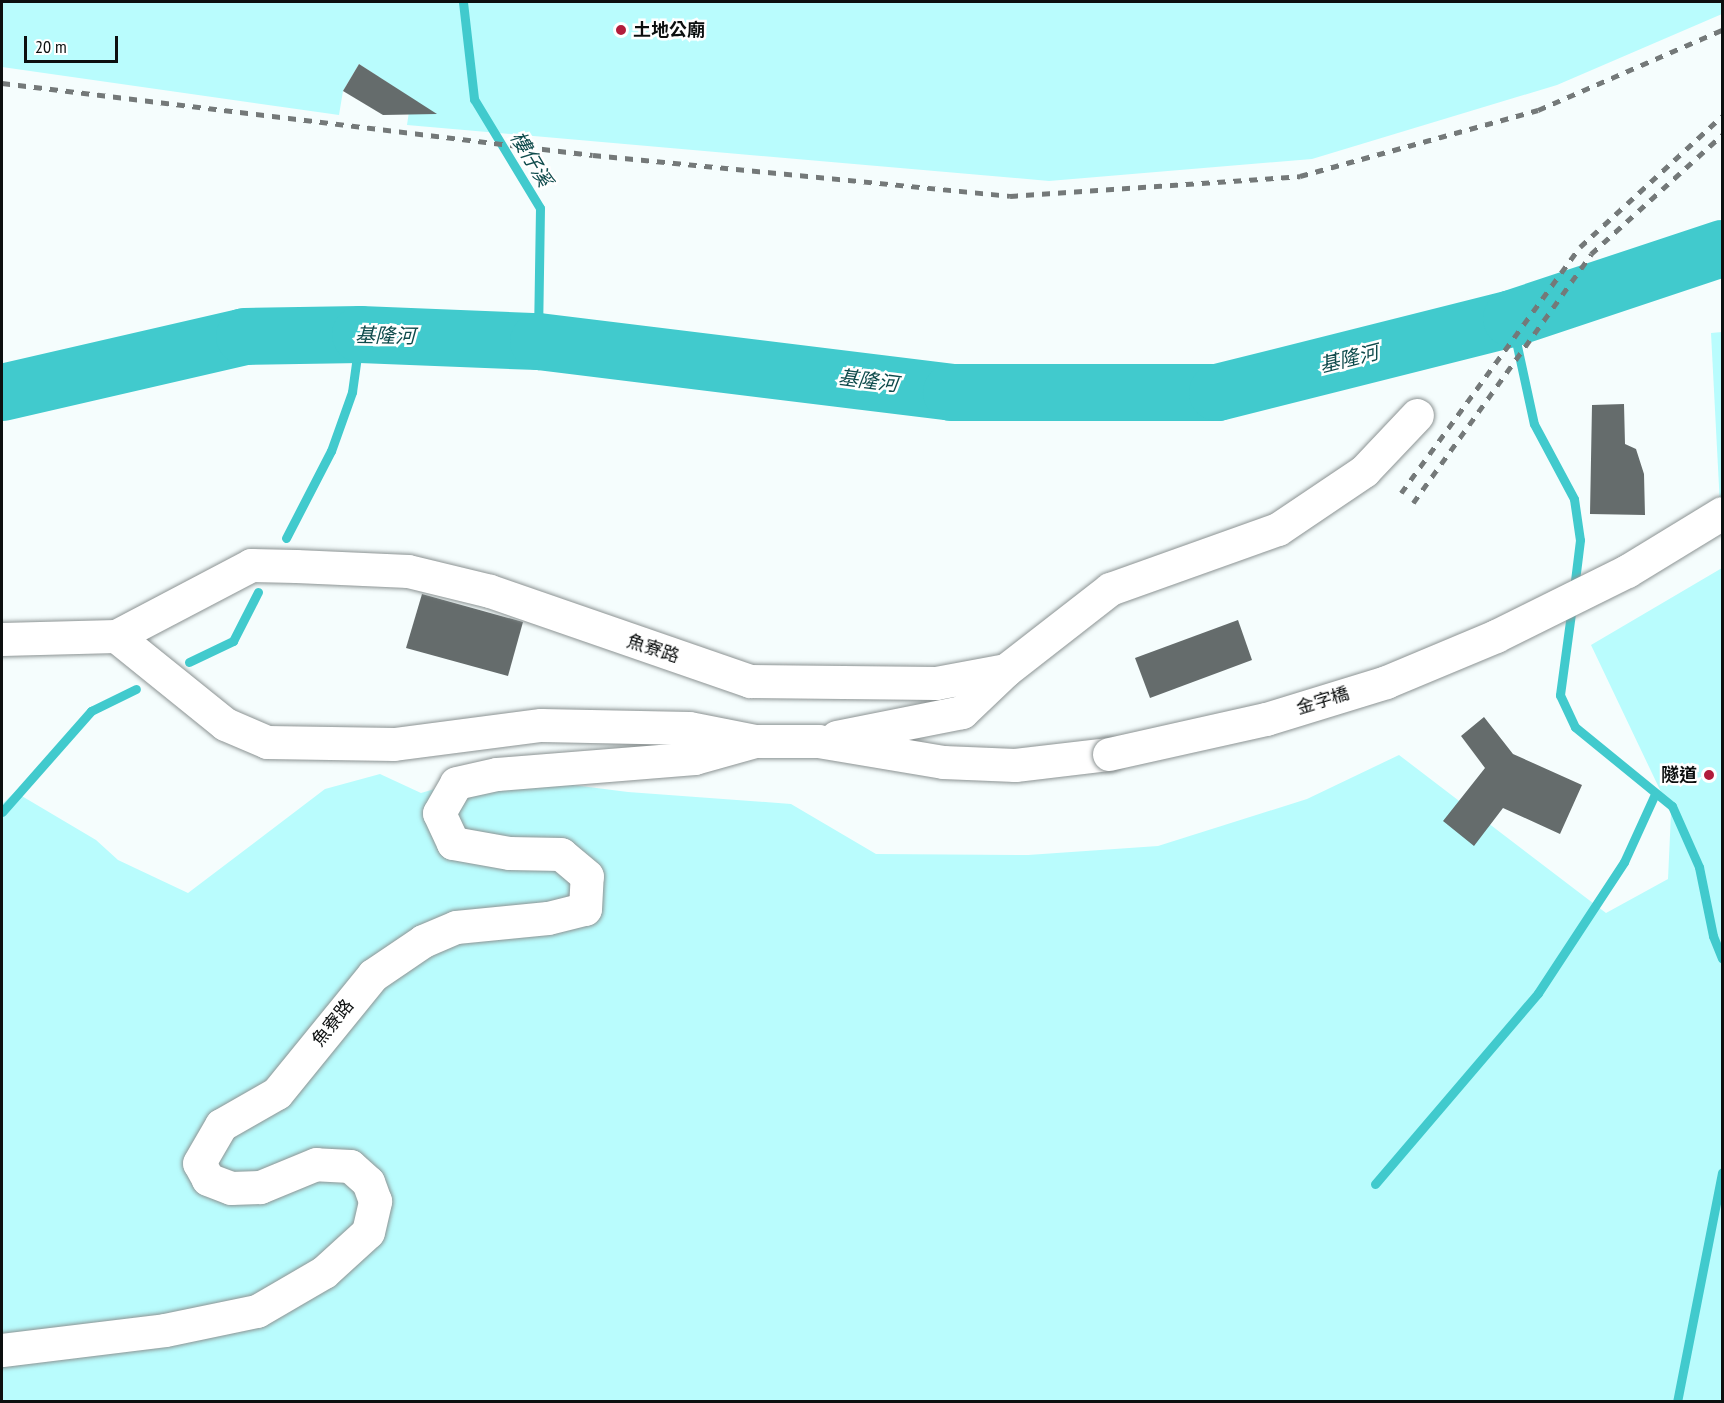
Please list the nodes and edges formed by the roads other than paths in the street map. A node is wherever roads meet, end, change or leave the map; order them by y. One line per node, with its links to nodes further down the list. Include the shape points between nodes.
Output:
1 (1417, 415): 5 (street, via 1364,471 1278,529 1110,590)
2 (1722, 513): 8 (street, 金字橋, bridge, via 1617,576 1496,636 1386,682 1266,720 1109,754 1015,765 943,762)
3 (2, 639): 4 (street, 魚寮路)
4 (127, 645): 5 (street, 魚寮路, via 251,565 296,566 408,571 490,591 750,681 936,683); 6 (street, 魚寮路, via 225,723 267,742 394,744 541,725 689,728)
5 (1006, 670): 7 (street, 魚寮路, via 962,712)
6 (755, 741): 7 (street, 魚寮路); 9 (street, 魚寮路, via 694,758 497,774 456,783 439,813 453,843 508,854 561,854 587,876 585,909 548,918 456,927 423,941 373,975 277,1093 221,1125 199,1163 208,1179 231,1188 260,1187 316,1164 350,1166 368,1182 375,1201 368,1232 324,1272 257,1311 165,1330)
7 (818, 741): 8 (street, 魚寮路)
8 (888, 753)
9 (2, 1350)

